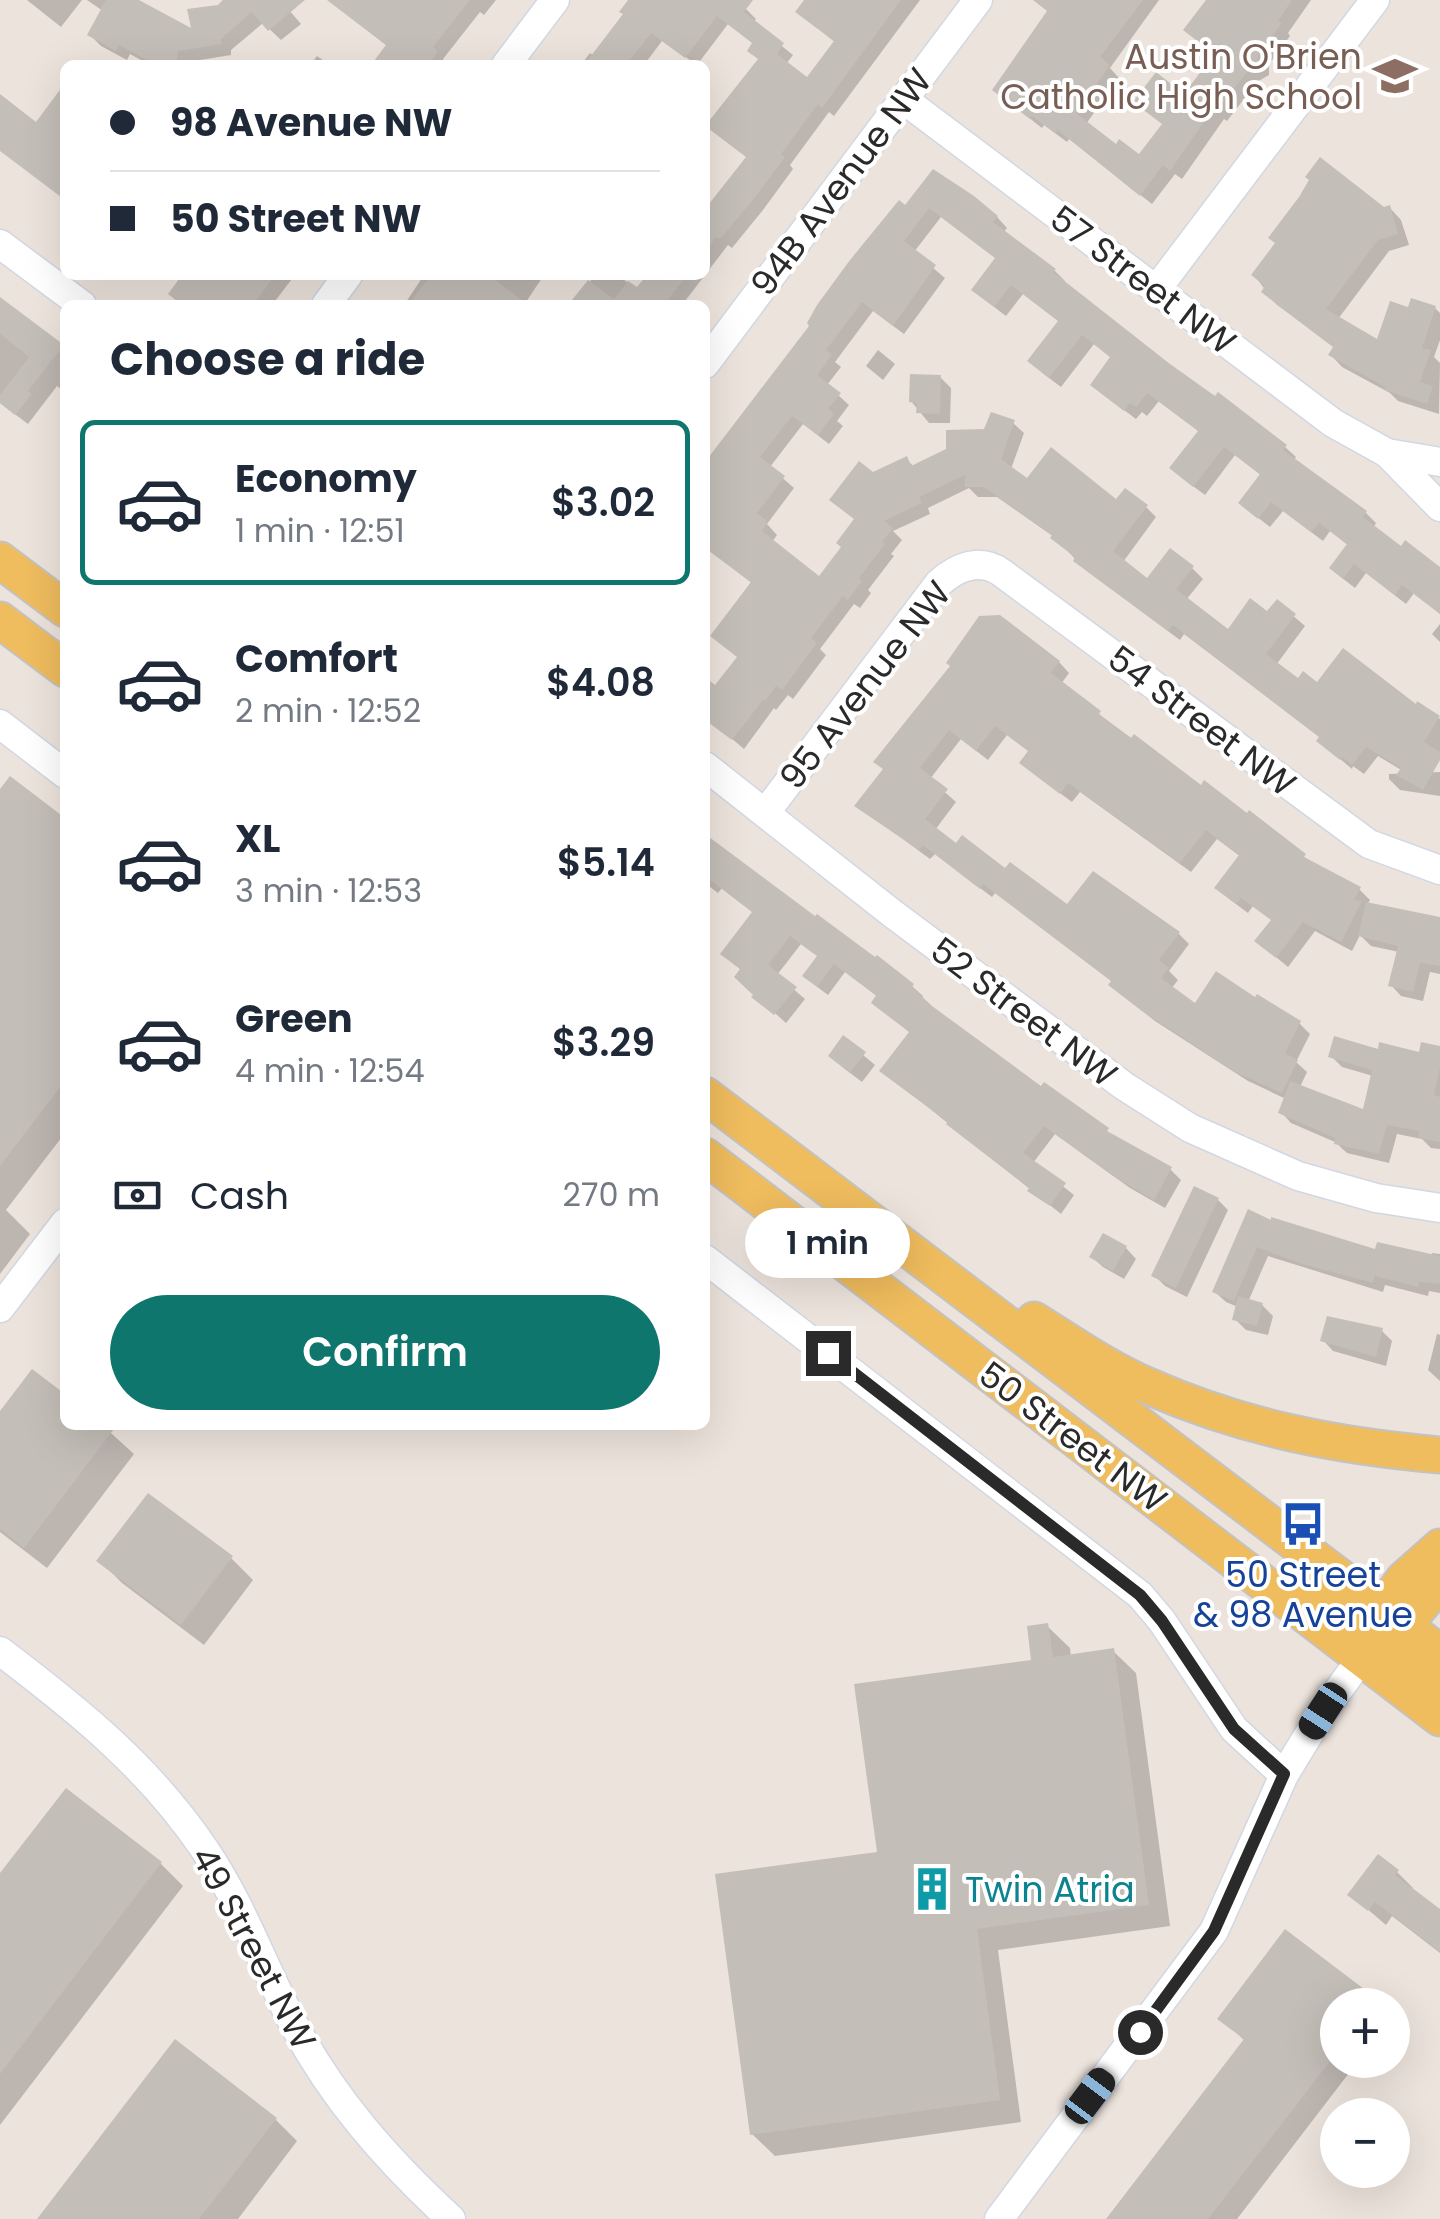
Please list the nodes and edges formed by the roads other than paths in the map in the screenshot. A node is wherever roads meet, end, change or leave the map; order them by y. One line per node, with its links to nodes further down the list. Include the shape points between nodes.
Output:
1 (555, 0): 4 (street)
2 (978, 0): 5 (street, 94B Avenue NW)
3 (1375, 0): 7 (street)
4 (510, 60)
5 (903, 99): 7 (street, 57 Street NW); 9 (street, 94B Avenue NW)
6 (0, 244): 8 (street)
7 (1156, 290): 10 (street, 57 Street NW, via 1332,423)
8 (75, 300)
9 (710, 357)
10 (1388, 454): 11 (street, 57 Street NW); 12 (street, 57 Street NW)
11 (1440, 462)
12 (1440, 507)
13 (0, 560): 15 (main road)
14 (969, 565): 21 (street, 95 Avenue NW, via 939,583); 22 (street, 54 Street NW, via 995,568 1369,844)
15 (60, 605)
16 (0, 620): 17 (main road)
17 (60, 665)
18 (0, 724): 19 (street)
19 (60, 770)
20 (710, 770): 21 (street, 52 Street NW)
21 (766, 812): 25 (street, 52 Street NW, via 892,914 1190,1128 1261,1162 1376,1198)
22 (1440, 870)
23 (710, 1100): 26 (main road, 50 Street NW)
24 (710, 1160): 33 (main road, 50 Street NW, via 1118,1470 1197,1508 1288,1576)
25 (1440, 1208)
26 (862, 1214): 30 (main road, via 1144,1385 1260,1428); 33 (main road, 50 Street NW)
27 (60, 1230): 29 (street)
28 (710, 1264): 36 (street, via 1140,1595 1234,1729)
29 (0, 1308)
30 (1440, 1456)
31 (1440, 1547): 33 (main road, via 1404,1579)
32 (1440, 1584): 33 (main road)
33 (1398, 1640): 35 (main road); 36 (street, via 1323,1711)
34 (0, 1650): 37 (street, 49 Street NW, via 106,1735 180,1816 225,1882 321,2073 369,2138)
35 (1432, 1702)
36 (1284, 1774): 38 (street, via 1214,1931)
37 (451, 2219)
38 (998, 2219)

